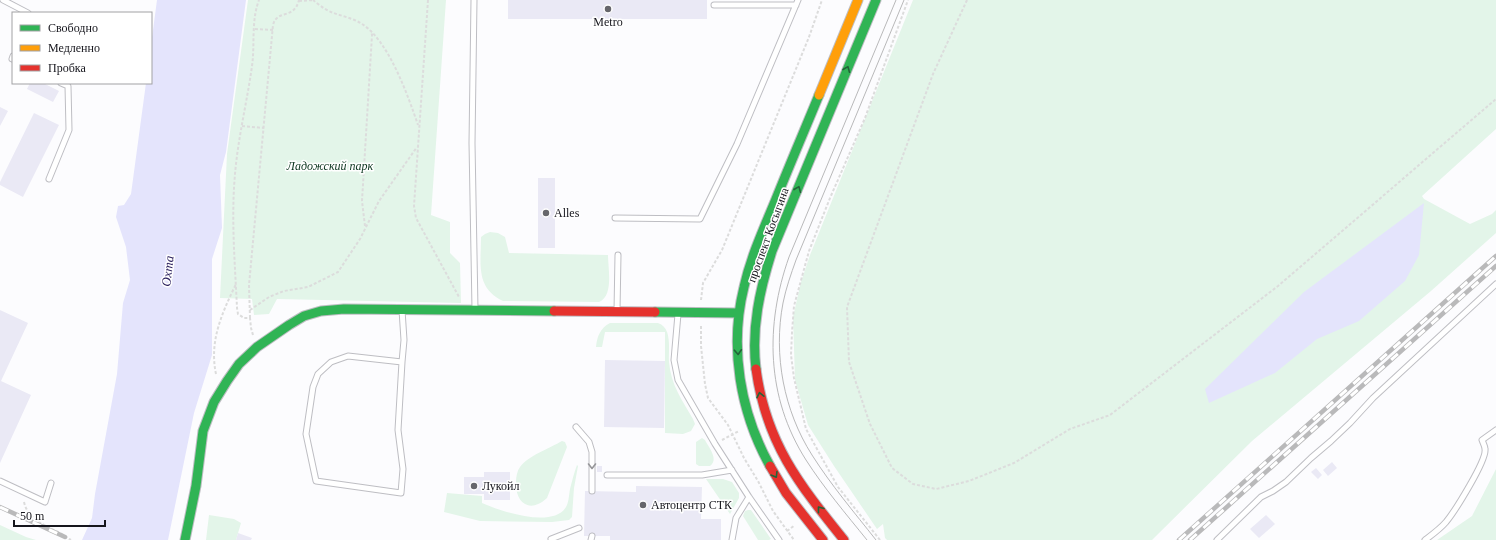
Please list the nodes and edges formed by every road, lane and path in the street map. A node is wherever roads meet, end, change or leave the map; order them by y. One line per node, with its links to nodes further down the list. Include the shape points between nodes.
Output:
1 (4, 0): 14 (lane)
2 (259, 0): 15 (path)
3 (299, 0): 4 (path); 16 (path, via 295,10 275,20)
4 (314, 0): 17 (path, via 330,11 357,21)
5 (428, 0): 21 (path)
6 (474, 0): 33 (lane)
7 (822, 0): 30 (path, via 722,250 703,283)
8 (858, 0): 36 (main road, проспект Косыгина, via 757,245 748,270)
9 (876, 0): 62 (main road, проспект Косыгина, one-way to 9, via 790,468 768,423 756,374 754,324 762,281 772,251)
10 (908, 0): 63 (path, via 865,118 809,251 794,306 792,332 794,378 806,430 838,487)
11 (967, 0): 19 (path, via 932,74 847,307 849,362 870,424 892,468 913,484 936,489 1014,463 1070,429 1110,415 1278,286)
12 (797, 2): 13 (lane); 25 (lane, via 737,144 700,219)
13 (714, 6)
14 (26, 12)
15 (255, 29): 16 (path); 20 (path, via 254,53)
16 (273, 30): 22 (path)
17 (370, 30): 21 (path, via 388,52); 26 (path, via 372,35 362,201)
18 (63, 84): 24 (lane, via 68,86 69,130)
19 (1496, 99)
20 (242, 126): 22 (path); 28 (path, via 235,176)
21 (419, 127): 23 (path)
22 (264, 128): 32 (path, via 249,285)
23 (418, 146): 26 (path, via 379,201); 33 (path, via 414,199 416,218)
24 (49, 179)
25 (615, 218)
26 (366, 227): 32 (path, via 338,272 308,287 284,291 269,297)
27 (618, 255): 34 (lane)
28 (236, 284): 37 (path, via 238,314); 41 (path, via 216,333 214,359)
29 (1496, 284): 64 (lane, via 1373,398 1331,441 1286,482 1261,497)
30 (700, 301)
31 (402, 309): 33 (main road); 39 (main road, via 322,311 304,316); 40 (lane)
32 (250, 310): 37 (path)
33 (471, 310): 34 (main road)
34 (617, 312): 35 (main road)
35 (678, 313): 36 (main road); 46 (lane, via 674,360 678,380)
36 (739, 314): 61 (main road, проспект Косыгина, one-way to 61, via 737,350 745,403 752,429 776,477)
37 (250, 318): 39 (path)
38 (701, 326): 45 (path, via 706,391 710,402)
39 (257, 347): 57 (main road, via 235,369 207,418)
40 (402, 362): 40 (lane, via 398,430 403,469 401,493 316,481 306,434 313,387 318,374 331,362 348,356)
41 (217, 378)
42 (576, 427): 51 (lane, one-way to 51, via 589,442 592,452)
43 (1496, 430): 65 (lane, via 1482,440 1486,450 1484,458 1455,510 1446,523)
44 (739, 431): 45 (path)
45 (732, 434): 46 (path); 60 (path, via 772,511)
46 (715, 444): 47 (lane)
47 (732, 470): 48 (lane, via 702,475); 52 (lane)
48 (607, 475)
49 (0, 481): 50 (lane, via 45,502)
50 (51, 483)
51 (592, 491)
52 (749, 497): 58 (lane, via 736,518); 59 (lane)
53 (24, 504): 56 (path, via 37,522)
54 (579, 528): 55 (lane)
55 (551, 539)
56 (71, 540)
57 (186, 540)
58 (732, 540)
59 (779, 540)
60 (794, 540)
61 (823, 540)
62 (844, 540)
63 (880, 540)
64 (1216, 540)
65 (1425, 540)

